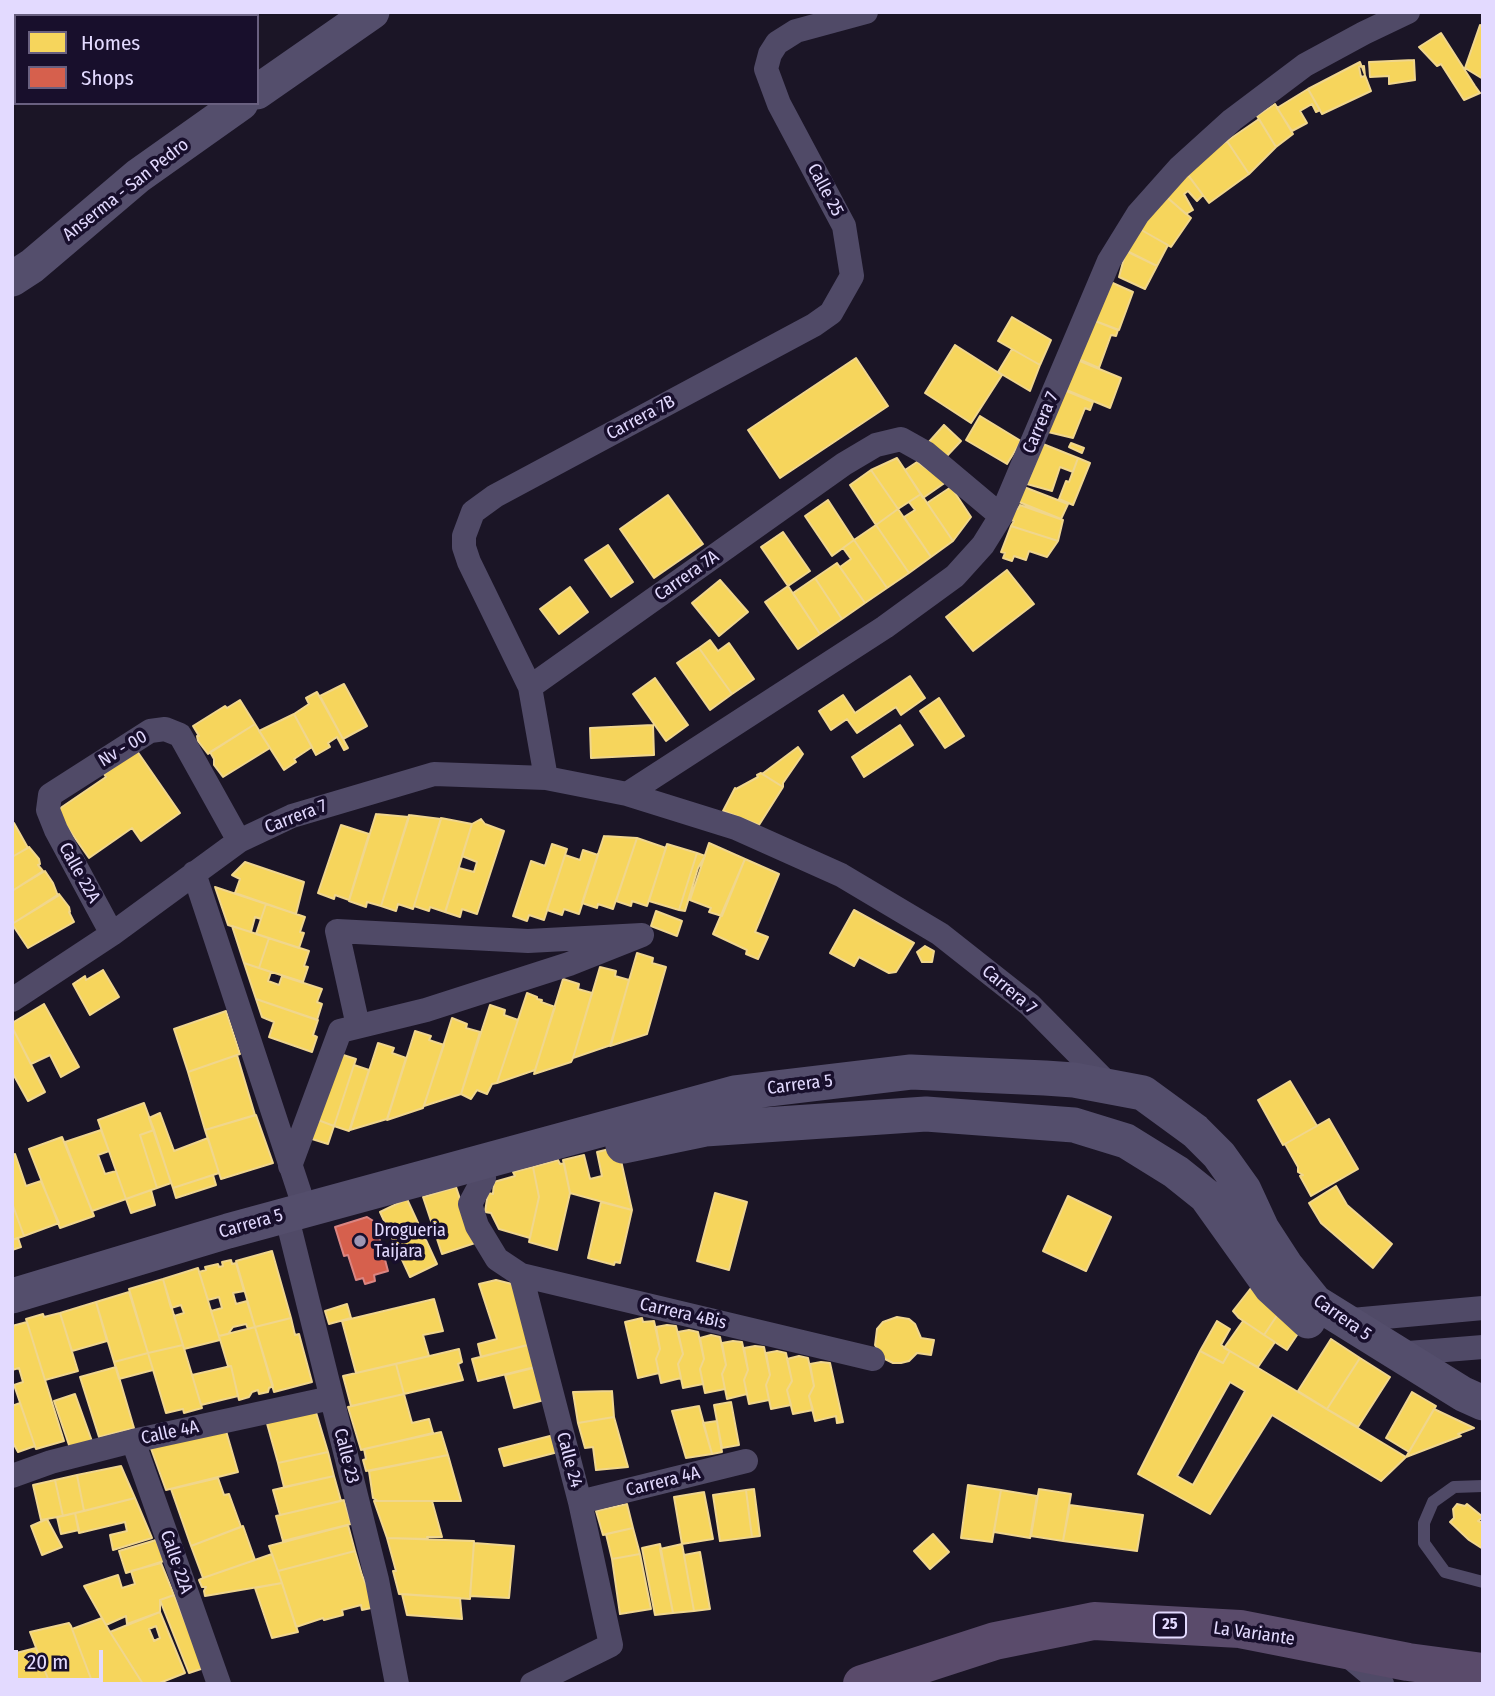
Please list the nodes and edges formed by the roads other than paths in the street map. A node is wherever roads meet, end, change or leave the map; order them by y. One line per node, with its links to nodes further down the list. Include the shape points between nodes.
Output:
1 (372, 12): 4 (street)
2 (866, 12): 7 (street, Calle 25, via 796,31 777,43 766,69 779,104 844,226 852,276)
3 (1408, 12): 8 (street, Carrera 7, via 1305,65 1232,120 1179,168 1138,214 1109,261)
4 (259, 91)
5 (238, 105): 6 (street, Anserma - San Pedro, via 138,176)
6 (12, 279)
7 (831, 313): 9 (street, Carrera 7B, via 473,512 464,536 468,562)
8 (1001, 516): 9 (street, Carrera 7A, via 926,453 901,439 876,445); 11 (street, Carrera 7, via 955,576 885,627)
9 (530, 687): 10 (street)
10 (546, 778): 11 (street, Carrera 7); 13 (street, Carrera 7, via 434,774 292,816)
11 (627, 794): 18 (street, Carrera 7, via 736,828 841,875 940,934 1030,1005)
12 (48, 810): 13 (street, Nv - 00, via 50,795 150,732 165,729 180,735); 15 (street, Calle 22A)
13 (239, 841): 14 (street, Carrera 7)
14 (194, 873): 15 (street, Carrera 7); 19 (street, Calle 23)
15 (112, 934): 16 (street, Carrera 7)
16 (12, 1000)
17 (358, 1026): 17 (street, via 449,1003 642,935 528,941 337,931); 19 (street, via 340,1031)
18 (1111, 1087): 21 (street, Carrera 5, via 1045,1078 911,1072 735,1093); 26 (street, Carrera 5, via 1143,1093 1219,1155 1286,1266 1315,1302)
19 (290, 1166): 21 (street, Calle 23)
20 (484, 1178): 21 (street, Carrera 5); 22 (street, Carrera 4Bis, via 470,1204 477,1226 497,1259); 32 (street, Carrera 5, via 705,1129 926,1114 1074,1125 1125,1141 1176,1172 1206,1196 1271,1287 1309,1321 1411,1388)
21 (298, 1219): 23 (street, Carrera 5); 25 (street, Carrera 5); 30 (street, Calle 23)
22 (521, 1275): 29 (street, Carrera 4Bis); 37 (street, Calle 24)
23 (12, 1296)
24 (1483, 1308): 26 (street)
25 (12, 1312)
26 (1341, 1321): 28 (street, Carrera 5)
27 (1483, 1347): 28 (street)
28 (1396, 1354): 31 (street, Carrera 5)
29 (873, 1359)
30 (331, 1398): 33 (street, Calle 4A); 42 (street, Calle 23, via 377,1580)
31 (1483, 1403)
32 (1483, 1422)
33 (133, 1441): 35 (street, Calle 4A); 41 (street, Calle 22A)
34 (746, 1461): 37 (street, Carrera 4A)
35 (12, 1476)
36 (1483, 1486): 38 (lane, via 1454,1487 1433,1502 1424,1523 1424,1543 1445,1572)
37 (580, 1502): 43 (street, Calle 24, via 611,1646)
38 (1483, 1582)
39 (1339, 1648): 40 (main road, La Variante / 25); 44 (main road, La Variante / 25, via 1240,1629 1094,1621 995,1641); 45 (street)
40 (1483, 1672)
41 (219, 1684)
42 (397, 1684)
43 (532, 1684)
44 (862, 1684)
45 (1382, 1684)

